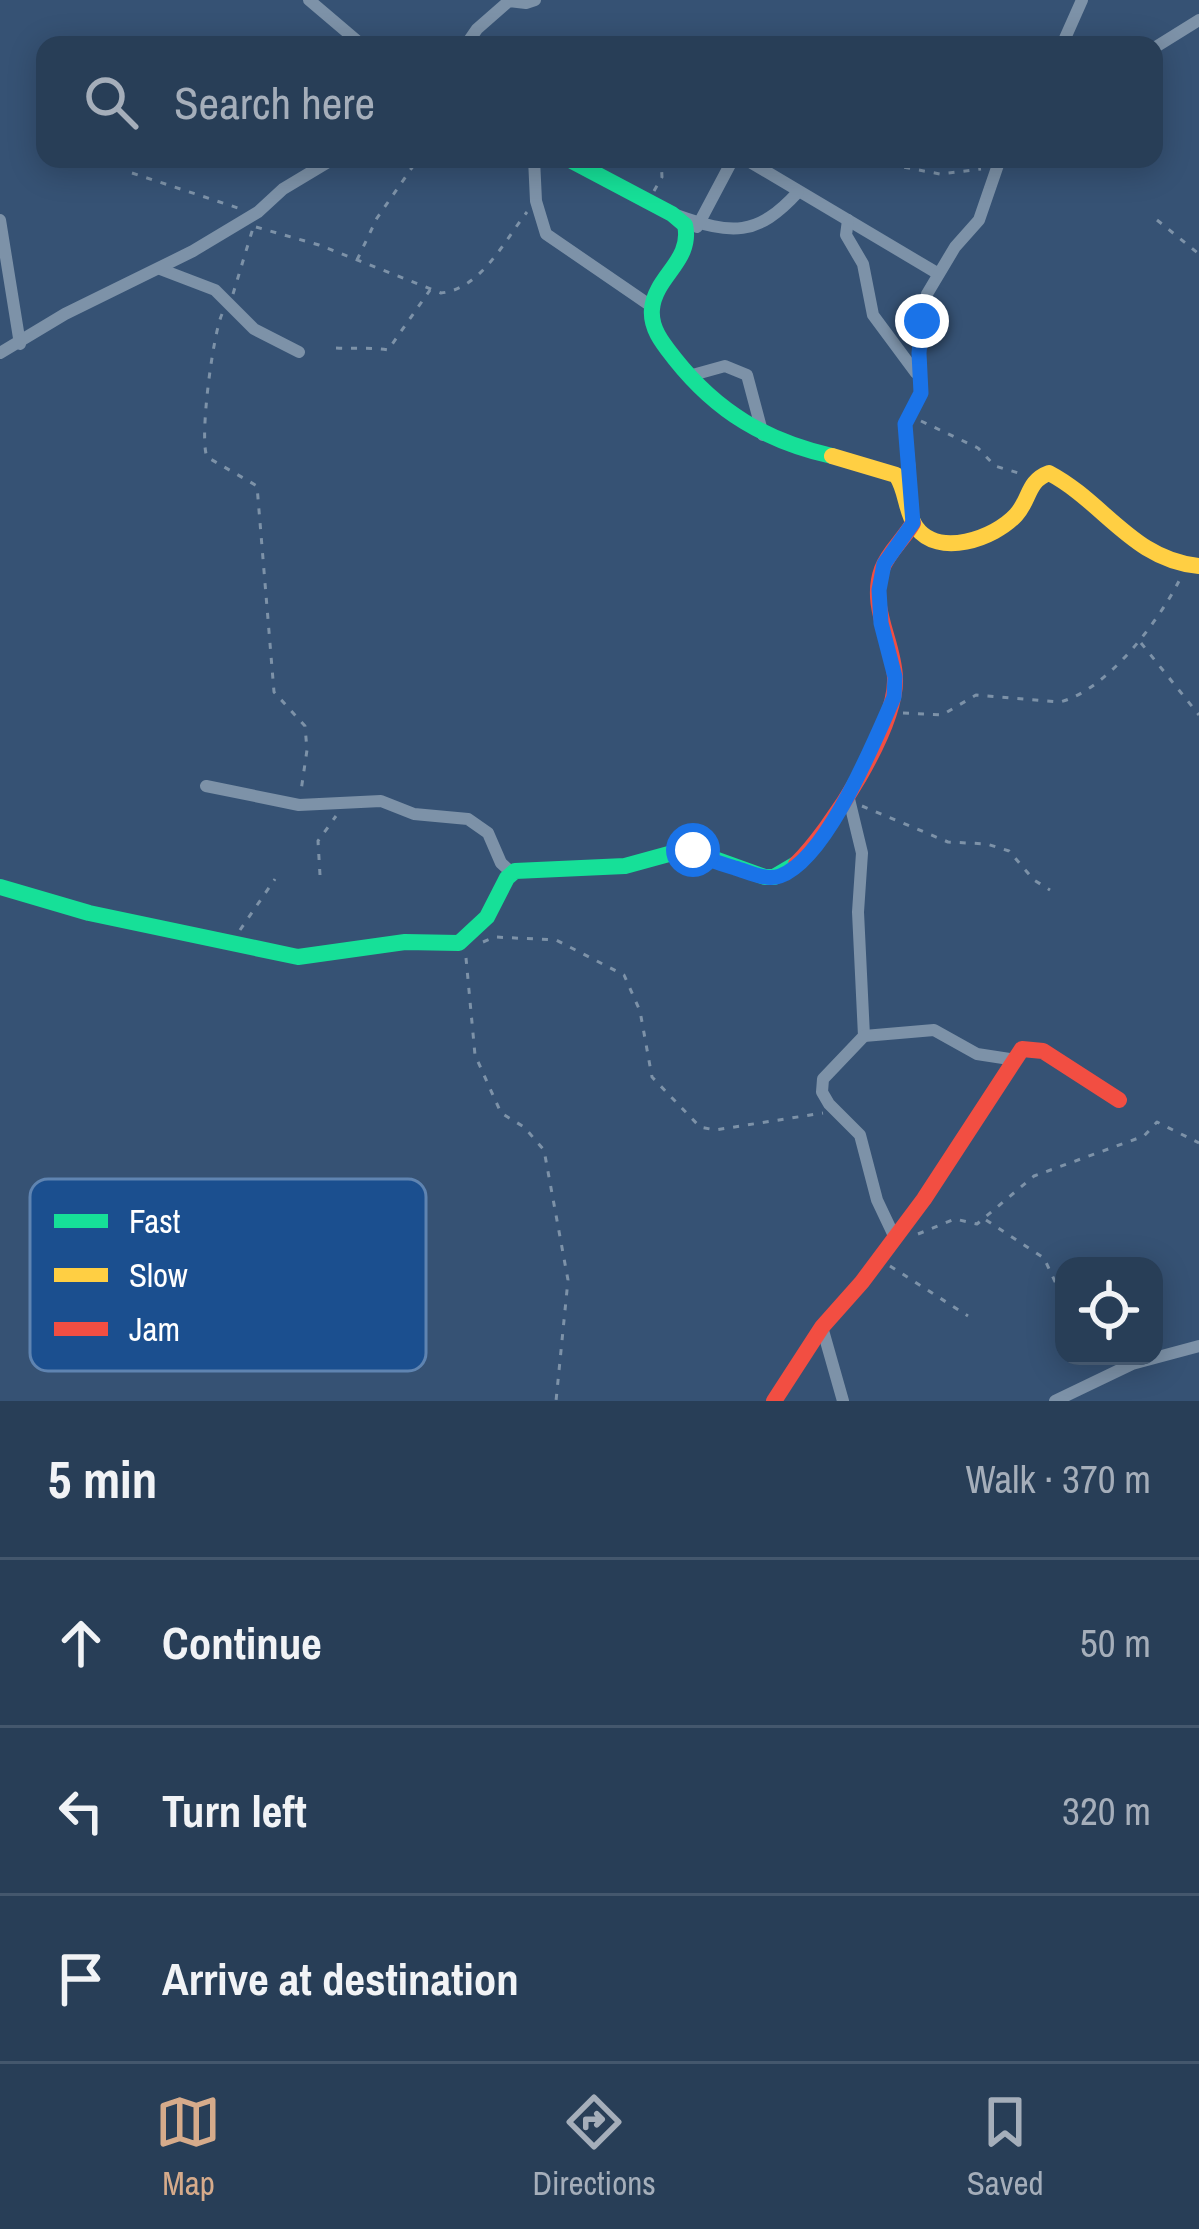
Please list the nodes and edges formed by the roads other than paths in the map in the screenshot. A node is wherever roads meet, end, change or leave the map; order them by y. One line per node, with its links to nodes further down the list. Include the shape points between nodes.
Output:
1 (309, 0): 5 (street)
2 (535, 0): 6 (street, via 508,1)
3 (1082, 0): 7 (street)
4 (1199, 20): 8 (street)
5 (351, 36)
6 (472, 36)
7 (1066, 36)
8 (1163, 42)
9 (317, 168): 21 (street, via 251,220)
10 (534, 168): 23 (street, via 541,224 554,243)
11 (586, 168): 16 (street)
12 (728, 168): 19 (street)
13 (759, 168): 15 (street)
14 (997, 168): 22 (street, via 979,220)
15 (798, 192): 18 (street); 19 (street, via 764,224)
16 (672, 214): 19 (street); 20 (street)
17 (0, 220): 24 (street)
18 (848, 220): 22 (street); 28 (street, via 873,315)
19 (700, 223): 20 (street)
20 (689, 241): 23 (street)
21 (160, 269): 24 (street); 25 (street, via 200,281 254,328)
22 (937, 274): 28 (street, via 922,321)
23 (652, 306): 27 (street, via 663,344)
24 (20, 344): 26 (street)
25 (299, 352)
26 (0, 353)
27 (689, 376): 29 (street, via 728,416); 29 (street, via 725,365 746,375)
28 (919, 380): 30 (street, via 905,424)
29 (763, 435): 30 (street, via 880,468)
30 (908, 489): 31 (street)
31 (913, 523): 32 (street, via 934,541 965,544 1015,518 1035,480 1054,474 1134,543); 34 (street, via 881,573 895,691)
32 (1193, 566)
33 (206, 786): 35 (street, via 299,806 381,801 414,814 468,819 488,833)
34 (849, 798): 35 (street, via 814,849 776,877 688,849 625,866); 37 (street, via 862,853)
35 (512, 873): 36 (street, via 488,917 453,944 405,942 298,957)
36 (0, 887)
37 (864, 1036): 38 (street, via 934,1030 977,1054); 40 (street, via 823,1079 822,1092 860,1135)
38 (1016, 1060): 39 (street, via 1025,1046 1043,1052); 40 (street)
39 (1119, 1100)
40 (895, 1238): 41 (street)
41 (822, 1327): 43 (street); 44 (street)
42 (1199, 1346): 45 (street, via 1132,1364)
43 (774, 1401)
44 (843, 1401)
45 (1055, 1401)

